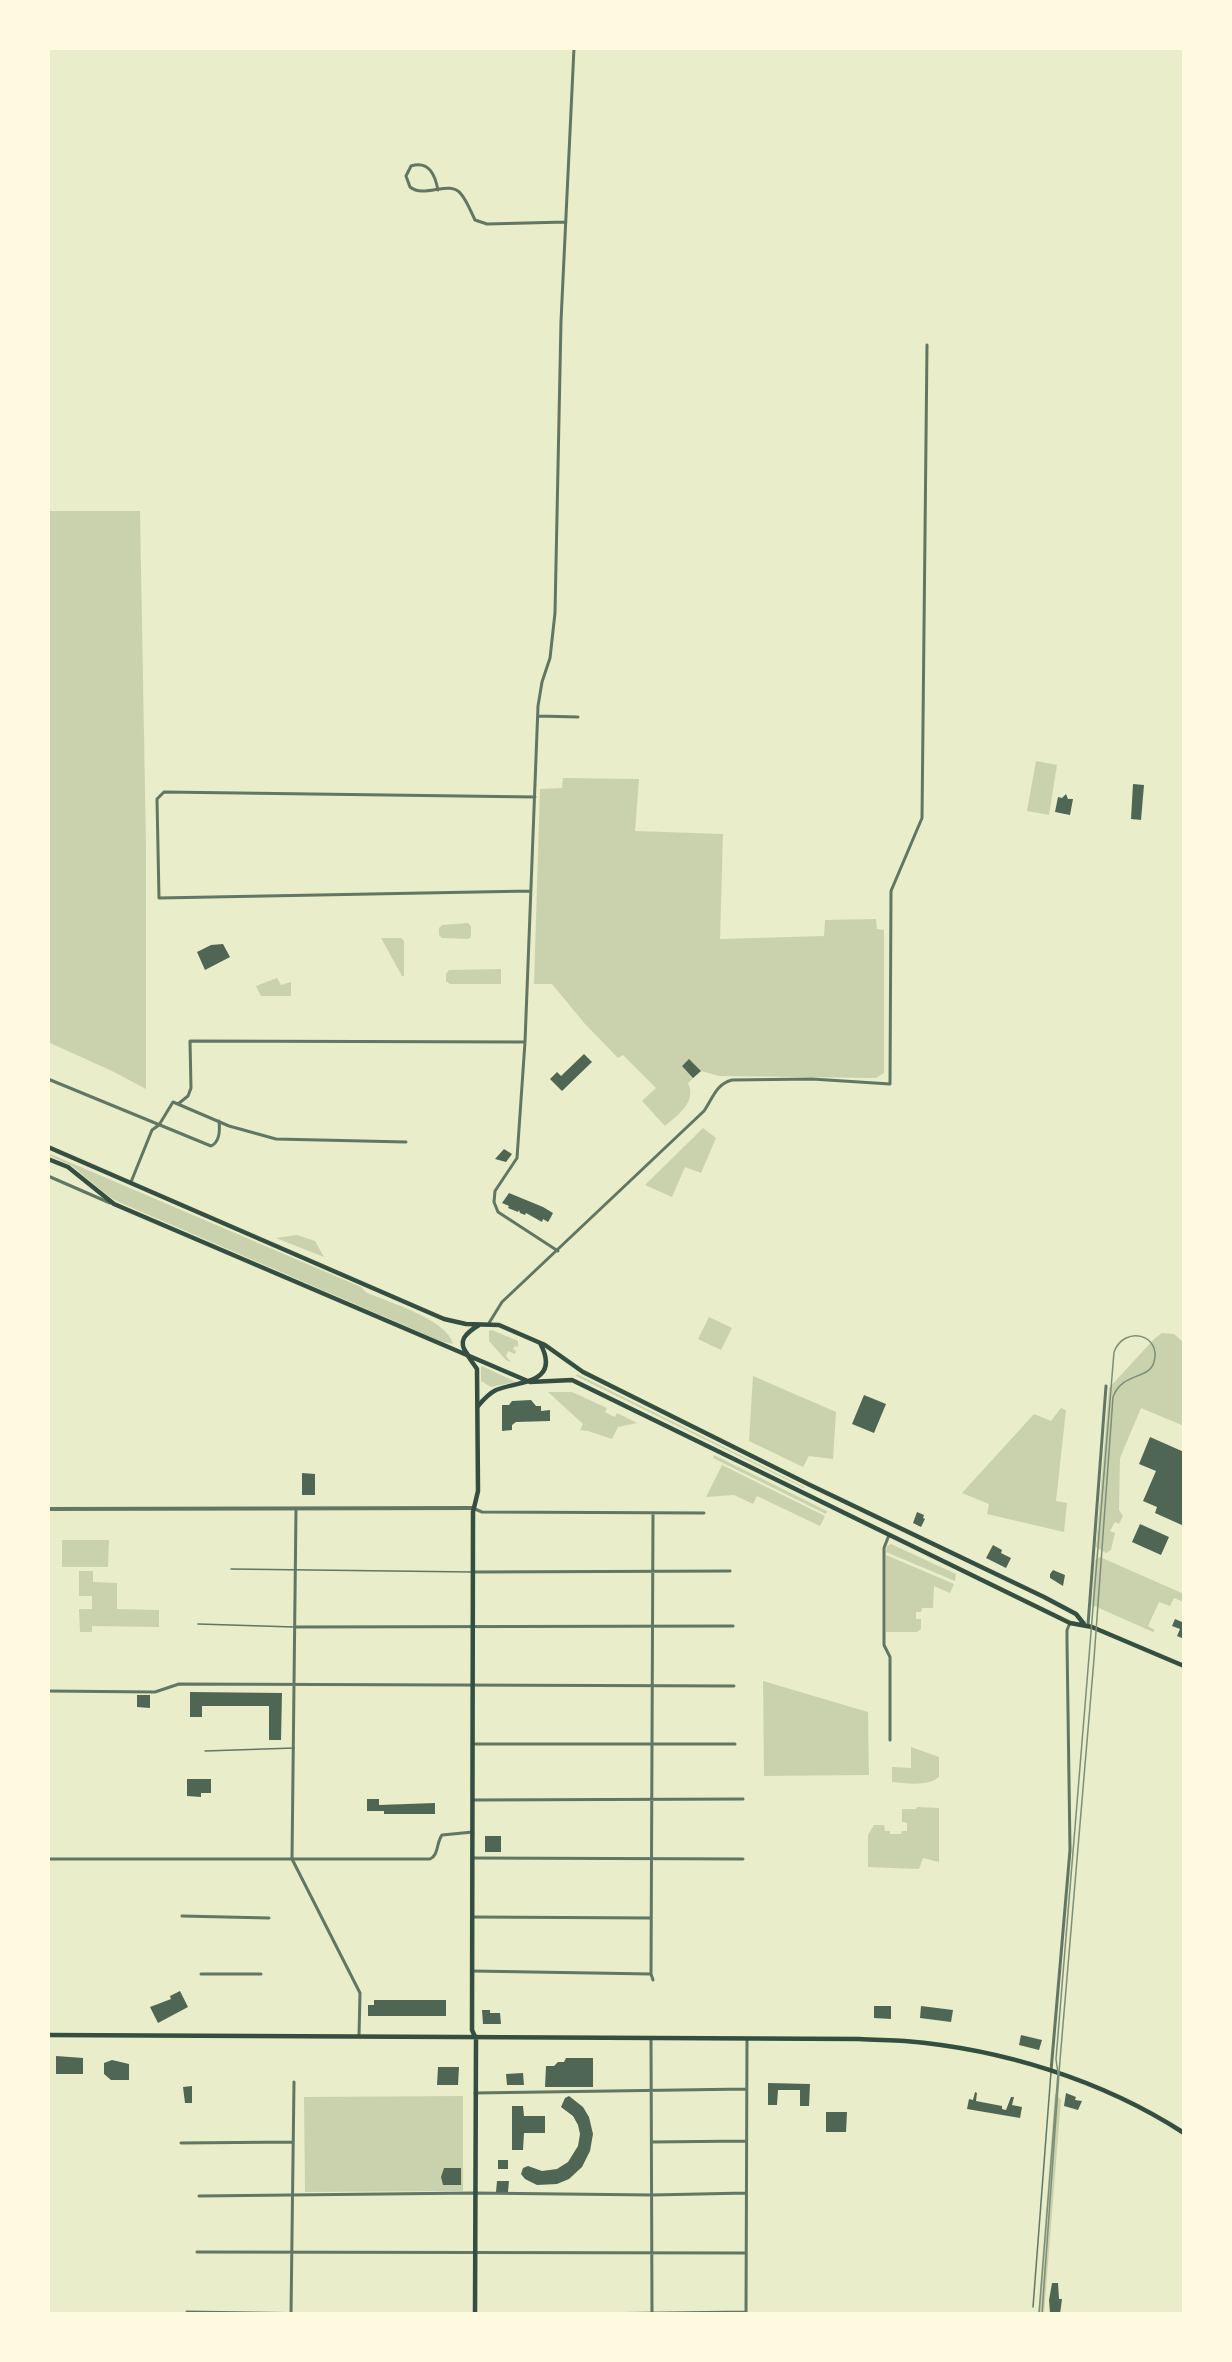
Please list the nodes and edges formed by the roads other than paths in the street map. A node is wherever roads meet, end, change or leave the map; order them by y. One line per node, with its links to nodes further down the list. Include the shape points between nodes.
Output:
1 (574, 48): 3 (street)
2 (438, 190): 2 (street, via 434,175 426,166 411,166 406,176 410,187 421,192); 3 (street, via 460,192 475,220 487,224)
3 (566, 222): 5 (street, via 555,614)
4 (927, 345): 20 (street, via 922,818 891,891 890,1084 812,1079 723,1082 704,1110)
5 (538, 716): 6 (street); 7 (street)
6 (578, 717)
7 (535, 797): 8 (street); 8 (street, via 164,792 157,799 159,898)
8 (530, 891): 9 (street)
9 (525, 1042): 11 (street, via 189,1041 189,1093); 20 (street, via 517,1158 495,1191 494,1202 498,1212)
10 (48, 1079): 13 (street)
11 (178, 1104): 12 (street); 13 (street, via 173,1102)
12 (219, 1121): 13 (street, via 216,1143 211,1146); 14 (street, via 278,1139)
13 (159, 1125): 18 (street, via 152,1130)
14 (406, 1142)
15 (48, 1147): 18 (main road)
16 (48, 1158): 19 (main road, via 68,1167)
17 (48, 1176): 19 (street)
18 (130, 1183): 22 (main road, via 444,1320)
19 (114, 1204): 24 (main road)
20 (558, 1251): 21 (street, via 502,1302)
21 (489, 1323): 22 (main road); 23 (main road)
22 (481, 1324): 24 (main road, via 464,1337 462,1346)
23 (540, 1343): 25 (main road, via 546,1360 538,1377); 28 (main road, via 583,1372)
24 (468, 1356): 25 (main road); 27 (main road, via 477,1369)
25 (530, 1382): 27 (main road, via 490,1393); 29 (main road, via 572,1380)
26 (1106, 1386): 43 (street)
27 (478, 1406): 30 (main road, via 478,1491)
28 (810, 1485): 29 (main road); 43 (main road, via 1044,1597 1076,1614)
29 (806, 1494): 35 (main road)
30 (473, 1508): 32 (street); 33 (street, via 482,1512); 40 (main road)
31 (48, 1509): 32 (street)
32 (296, 1509): 37 (street)
33 (653, 1513): 34 (street); 39 (street)
34 (704, 1513)
35 (889, 1535): 41 (main road); 54 (street, via 884,1548 884,1645 890,1657)
36 (231, 1569): 37 (lane)
37 (296, 1569): 40 (lane); 47 (street)
38 (730, 1570): 39 (street)
39 (653, 1571): 40 (street); 45 (street)
40 (473, 1572): 44 (main road)
41 (1070, 1623): 43 (main road); 83 (street, via 1070,1850)
42 (198, 1624): 47 (lane)
43 (1086, 1624): 48 (main road)
44 (473, 1625): 45 (street); 47 (street); 50 (main road)
45 (652, 1626): 46 (street); 51 (street)
46 (733, 1626)
47 (295, 1627): 49 (street)
48 (1184, 1666)
49 (294, 1684): 50 (street); 53 (street, via 174,1684 155,1692); 58 (street)
50 (473, 1685): 51 (street); 55 (main road)
51 (652, 1686): 52 (street); 56 (street)
52 (734, 1686)
53 (48, 1691)
54 (890, 1740)
55 (473, 1744): 56 (street); 62 (main road)
56 (652, 1744): 57 (street); 60 (street)
57 (735, 1744)
58 (294, 1748): 59 (lane); 68 (street)
59 (205, 1751)
60 (652, 1799): 61 (street); 62 (street); 65 (street)
61 (743, 1799)
62 (473, 1800): 63 (main road)
63 (473, 1832): 64 (main road); 68 (street, via 442,1835 430,1859)
64 (473, 1858): 65 (street); 70 (main road)
65 (651, 1858): 66 (street); 72 (street)
66 (743, 1858)
67 (48, 1859): 68 (street)
68 (292, 1859): 79 (street, via 360,1993)
69 (182, 1916): 71 (street)
70 (472, 1917): 72 (street); 73 (main road)
71 (269, 1918)
72 (651, 1918): 76 (street)
73 (472, 1971): 76 (street); 82 (main road, via 472,2030)
74 (201, 1974): 75 (street)
75 (261, 1974)
76 (651, 1974): 77 (street)
77 (653, 1980)
78 (48, 2035): 79 (main road)
79 (358, 2036): 82 (main road)
80 (651, 2038): 81 (main road); 82 (main road); 86 (street)
81 (747, 2038): 83 (main road, via 905,2041 980,2052); 85 (street)
82 (476, 2039): 87 (main road)
83 (1051, 2071): 88 (main road, via 1106,2092); 103 (lane)
84 (294, 2082): 90 (street)
85 (746, 2089): 86 (street); 89 (street)
86 (652, 2091): 87 (street); 91 (street)
87 (476, 2093): 93 (main road)
88 (1184, 2133)
89 (746, 2141): 91 (street); 94 (street)
90 (293, 2142): 92 (street); 95 (street)
91 (652, 2142): 96 (street)
92 (181, 2143)
93 (474, 2193): 95 (street); 96 (street); 99 (main road)
94 (746, 2193): 96 (street); 102 (street)
95 (292, 2195): 97 (street); 100 (street)
96 (652, 2195): 101 (street)
97 (199, 2196)
98 (197, 2252): 100 (street)
99 (474, 2252): 100 (street); 101 (street); 109 (main road)
100 (292, 2253): 105 (street)
101 (652, 2253): 102 (street); 106 (street)
102 (746, 2253): 107 (street)
103 (1033, 2307)
104 (187, 2312): 105 (street)
105 (291, 2313): 108 (street)
106 (652, 2313): 107 (street); 110 (street)
107 (746, 2313)
108 (320, 2314)
109 (475, 2314)
110 (583, 2314)

